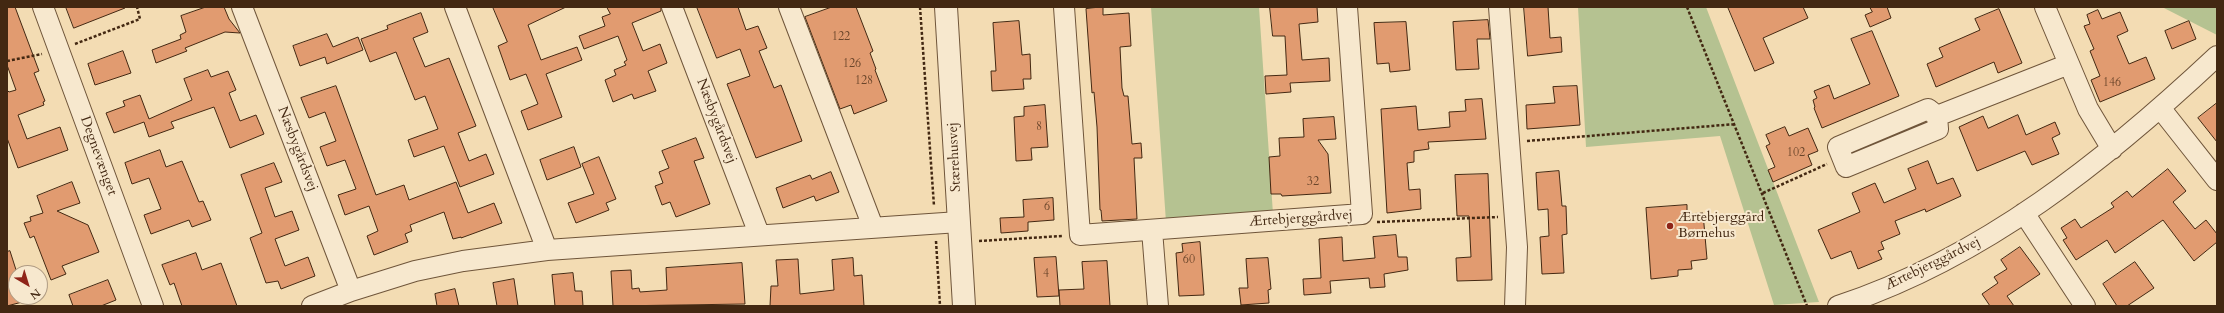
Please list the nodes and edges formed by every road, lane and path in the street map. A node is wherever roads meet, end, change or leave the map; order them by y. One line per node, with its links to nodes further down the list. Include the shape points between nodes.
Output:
1 (43, 7): 14 (street, Degnevænget)
2 (137, 7): 14 (path, via 140,19)
3 (242, 7): 35 (street, Næsbygårdsvej)
4 (455, 7): 34 (street)
5 (672, 7): 32 (street, Næsbygårdsvej)
6 (789, 7): 29 (street)
7 (920, 7): 28 (path)
8 (946, 7): 31 (street, Stærehusvej)
9 (1064, 7): 33 (street)
10 (1347, 7): 26 (street, Ærtebjerggårdvej)
11 (1499, 7): 20 (street)
12 (1687, 7): 19 (path)
13 (2045, 7): 17 (street)
14 (59, 50): 16 (path); 36 (street, Degnevænget)
15 (2217, 56): 18 (street, Ærtebjerggårdvej)
16 (7, 61)
17 (2068, 64): 21 (street, via 2088,109); 22 (street, via 1938,116 1928,109 1838,148)
18 (2161, 109): 21 (street, Ærtebjerggårdvej); 23 (street)
19 (1736, 124): 20 (path); 24 (path)
20 (1509, 142): 27 (street)
21 (2112, 149): 25 (street, Ærtebjerggårdvej)
22 (1842, 157): 24 (path)
23 (2217, 180)
24 (1763, 193): 42 (path)
25 (2024, 213): 43 (street, Ærtebjerggårdvej, via 1976,245 1920,273 1869,296); 44 (street)
26 (1362, 214): 27 (path, via 1375,222); 30 (street, Ærtebjerggårdvej)
27 (1514, 217): 41 (street, via 1517,247)
28 (935, 223): 29 (street); 31 (street); 38 (path)
29 (873, 227): 32 (street)
30 (1152, 230): 33 (street, Ærtebjerggårdvej); 40 (street)
31 (960, 232): 33 (path); 39 (street, Stærehusvej)
32 (759, 234): 34 (street)
33 (1080, 235)
34 (547, 250): 35 (street, via 463,261 415,271)
35 (351, 291): 37 (street)
36 (153, 306)
37 (312, 306)
38 (940, 306)
39 (964, 306)
40 (1158, 306)
41 (1516, 306)
42 (1807, 306)
43 (1838, 306)
44 (2085, 306)

